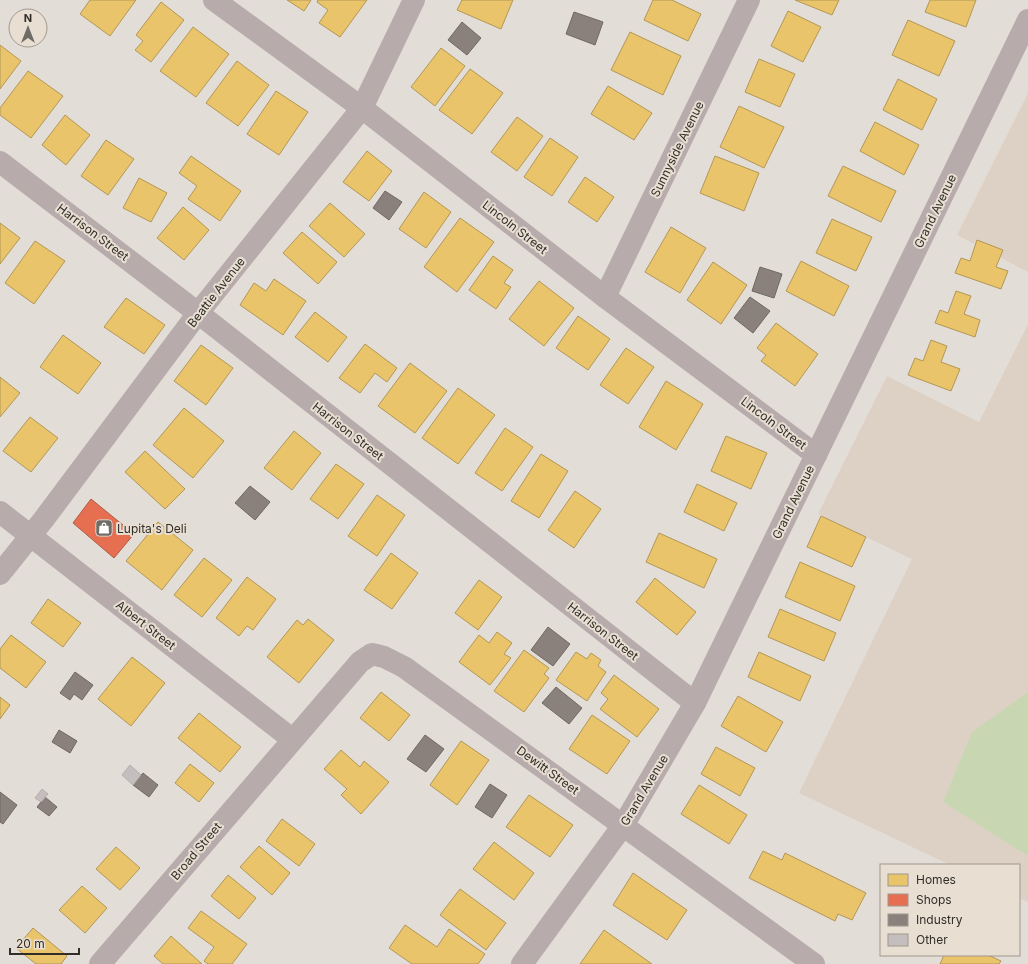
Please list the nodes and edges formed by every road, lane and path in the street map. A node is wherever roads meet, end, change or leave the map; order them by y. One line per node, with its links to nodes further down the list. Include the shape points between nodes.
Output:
1 (214, 0): 5 (street, Lincoln Street)
2 (414, 0): 5 (street, Beattie Avenue)
3 (748, 0): 7 (street, Sunnyside Avenue)
4 (1028, 20): 9 (street, Grand Avenue)
5 (362, 108): 7 (street, Lincoln Street); 8 (street, Beattie Avenue)
6 (0, 162): 8 (street, Harrison Street)
7 (605, 297): 9 (street, Lincoln Street)
8 (198, 313): 11 (street, Beattie Avenue); 13 (street, Harrison Street)
9 (816, 455): 13 (street, Grand Avenue)
10 (0, 512): 11 (street, Albert Street)
11 (31, 536): 12 (street, Beattie Avenue); 14 (street, Albert Street)
12 (0, 574)
13 (695, 703): 15 (street, Grand Avenue)
14 (292, 739): 15 (street, Dewitt Street, via 360,662 372,654 384,657 404,666); 16 (street, Broad Street)
15 (624, 824): 17 (street, Grand Avenue); 18 (street, Dewitt Street)
16 (100, 964)
17 (522, 964)
18 (814, 964)

